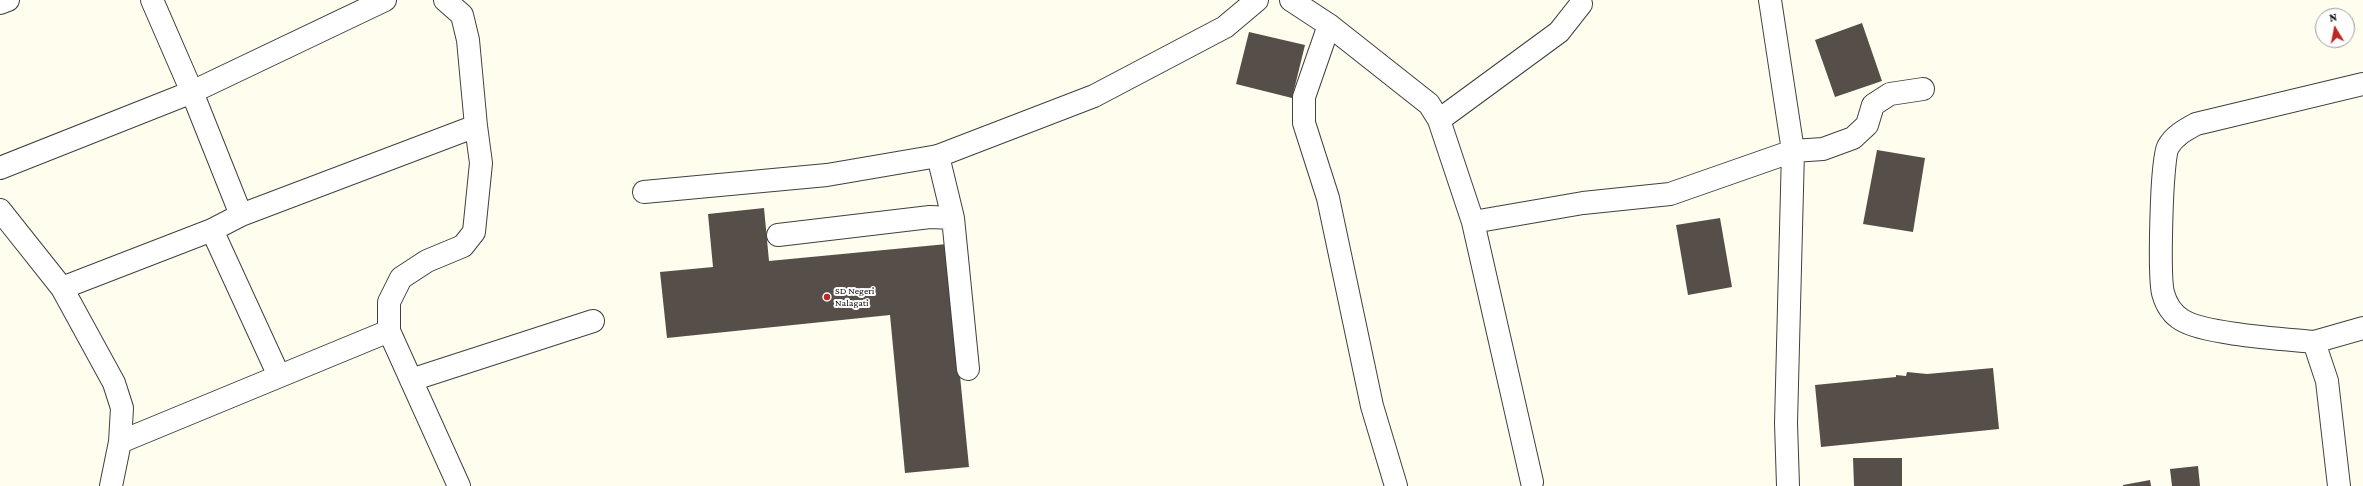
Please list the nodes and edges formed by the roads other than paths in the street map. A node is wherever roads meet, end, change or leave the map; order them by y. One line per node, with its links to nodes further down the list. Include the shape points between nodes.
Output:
1 (8, 0): 8 (street)
2 (152, 0): 13 (street)
3 (385, 0): 13 (street)
4 (445, 0): 15 (street, via 462,14 468,40)
5 (1257, 0): 17 (street, via 1225,27 1094,96)
6 (1291, 0): 10 (street)
7 (1770, 0): 16 (street)
8 (0, 3)
9 (1581, 4): 14 (street, via 1559,32)
10 (1329, 25): 14 (street, via 1429,104); 38 (street, via 1304,97 1304,123 1328,198 1372,406)
11 (2363, 84): 30 (street, via 2196,124 2180,133 2168,147 2163,166 2163,292 2170,309 2182,320 2202,328)
12 (1923, 89): 16 (street, via 1890,94 1873,105 1868,125 1853,138 1823,149)
13 (192, 92): 18 (street); 21 (street)
14 (1439, 120): 23 (street)
15 (476, 126): 21 (street); 29 (street, via 481,163 474,232 463,246 427,261 401,278 389,302)
16 (1793, 151): 23 (street, via 1670,194 1583,203); 39 (street, via 1786,423)
17 (938, 156): 19 (street, via 827,175); 22 (street)
18 (0, 168)
19 (644, 192)
20 (0, 210): 26 (street)
21 (241, 215): 24 (street)
22 (953, 218): 25 (street, via 930,217); 31 (street)
23 (1473, 222): 35 (street)
24 (212, 230): 26 (street); 32 (street)
25 (778, 234)
26 (62, 288): 34 (street, via 114,383 122,408)
27 (593, 321): 33 (street)
28 (2363, 328): 30 (street)
29 (389, 331): 32 (street); 33 (street)
30 (2314, 342): 40 (street, via 2327,381)
31 (968, 369)
32 (280, 376): 34 (street)
33 (411, 380): 37 (street)
34 (120, 442): 36 (street)
35 (1532, 482)
36 (111, 486)
37 (459, 486)
38 (1396, 486)
39 (1788, 486)
40 (2338, 486)

